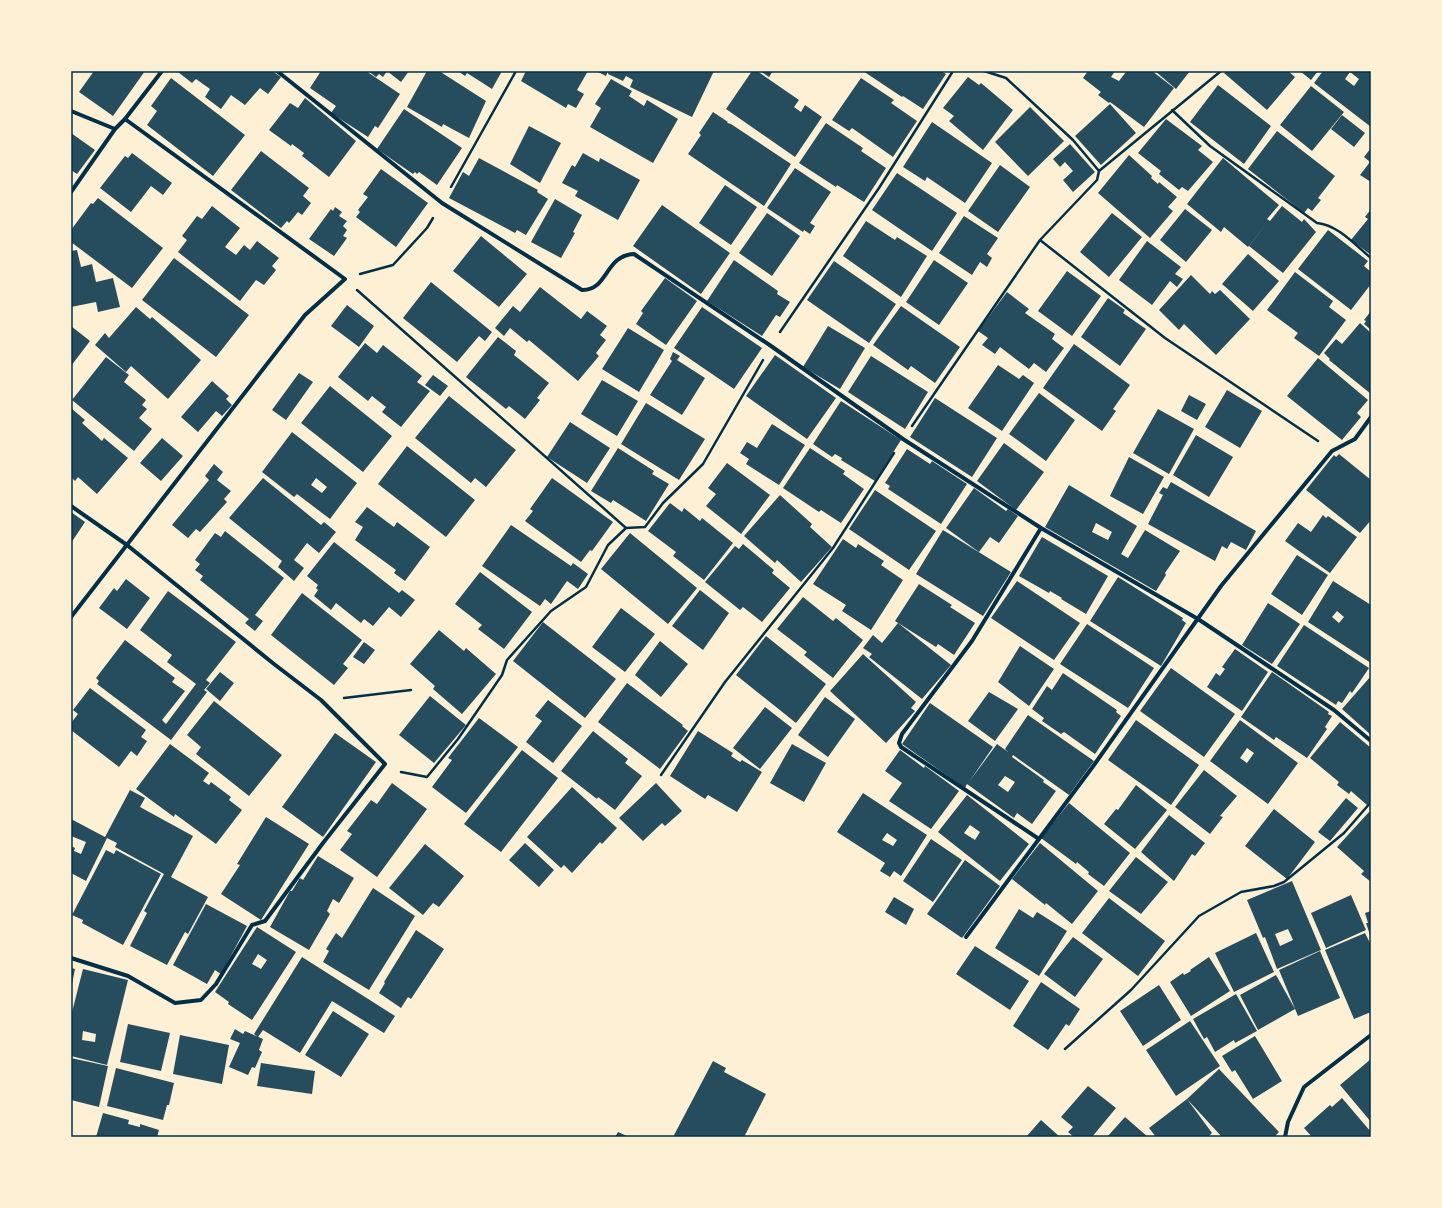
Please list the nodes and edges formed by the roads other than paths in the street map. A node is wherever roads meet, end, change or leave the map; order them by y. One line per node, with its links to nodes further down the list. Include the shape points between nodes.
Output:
1 (162, 71): 4 (street)
2 (277, 71): 9 (street, via 442,203 582,290 596,288 615,260 627,254 634,254 771,346 903,440)
3 (71, 111): 5 (street)
4 (125, 120): 5 (street); 10 (street, via 344,279 305,315)
5 (115, 129): 6 (street)
6 (71, 192)
7 (1371, 417): 12 (street, via 1355,439 1332,451 1221,586)
8 (71, 506): 10 (street)
9 (1041, 528): 12 (street); 14 (street, via 972,641 902,734 899,743 901,747)
10 (127, 545): 11 (street); 16 (street, via 321,700 385,764 265,921 252,925 216,984 201,1000 175,1003 128,976)
11 (71, 617)
12 (1198, 619): 13 (street, via 1334,710); 14 (street)
13 (1371, 741)
14 (1038, 840): 15 (street)
15 (966, 937)
16 (71, 958)
17 (1371, 1035): 18 (street, via 1304,1087 1288,1122)
18 (1285, 1137)

